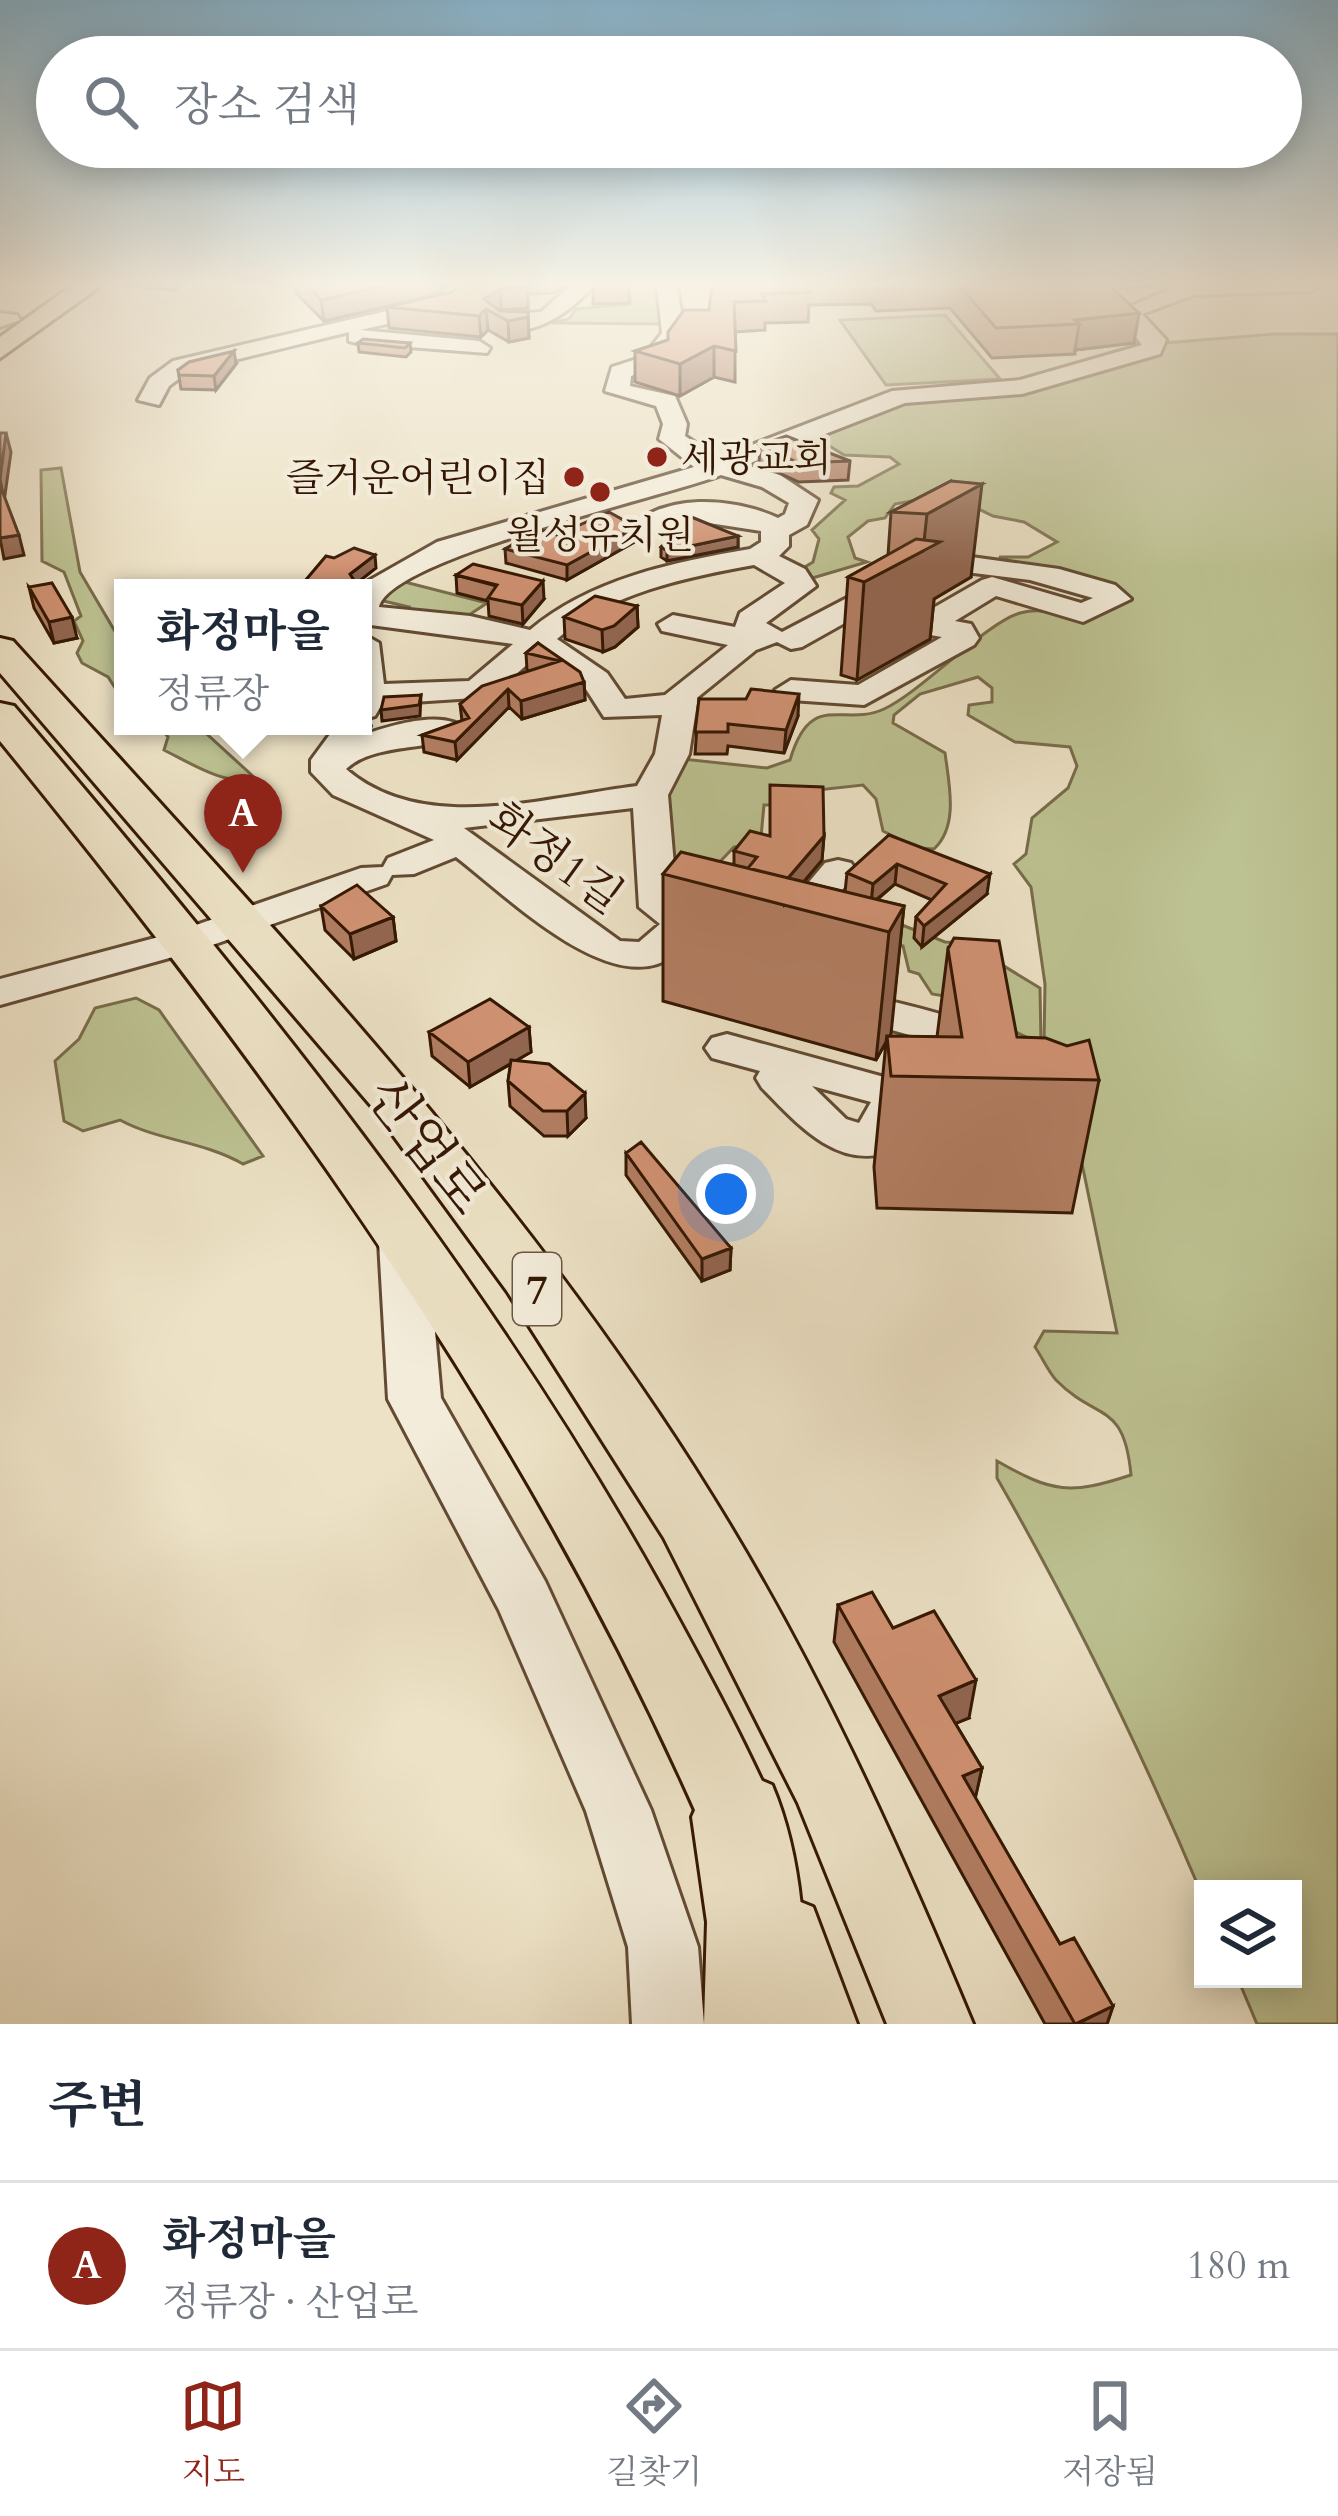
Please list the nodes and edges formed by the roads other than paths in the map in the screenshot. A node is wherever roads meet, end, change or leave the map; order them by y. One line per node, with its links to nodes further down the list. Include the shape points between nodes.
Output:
1 (158, 379): 4 (street)
2 (619, 379): 5 (street, via 617,391 666,401)
3 (1048, 379): 7 (street, via 901,396)
4 (150, 400)
5 (674, 418): 6 (street); 7 (street, via 674,443)
6 (620, 419)
7 (718, 466): 9 (street, via 804,500 797,519); 10 (street)
8 (641, 531): 9 (street, via 678,510 755,518)
9 (768, 543): 17 (street, via 653,578 567,614); 18 (street, via 801,580 796,592 751,619)
10 (426, 557): 11 (street); 12 (street)
11 (473, 569)
12 (372, 589)
13 (843, 611): 16 (street); 16 (street, via 949,559 999,562 1116,599 1083,613 992,586); 18 (street, via 800,607 775,620 764,640); 19 (street)
14 (372, 614): 17 (street)
15 (673, 623): 18 (street)
16 (930, 623): 21 (street, via 963,638 875,692)
17 (535, 638): 22 (street, via 602,680 616,710); 23 (street, via 478,690)
18 (751, 639): 22 (street)
19 (791, 640)
20 (0, 649): 31 (main road, 산업로 / 7)
21 (791, 690)
22 (676, 704): 28 (street, 화정1길, via 672,754)
23 (372, 708)
24 (2, 721): 33 (main road, 산업로 / 7)
25 (451, 732): 27 (street, via 402,733)
26 (345, 735): 27 (street)
27 (328, 760): 29 (street, via 328,772 346,787)
28 (650, 796): 29 (street); 32 (street, 화정1길, via 658,907)
29 (445, 832): 31 (street, via 387,871); 34 (street, 화정1길, via 607,951)
30 (838, 871): 32 (street, via 792,928)
31 (244, 922): 33 (street); 46 (main road, 산업로 / 7, via 393,1096 528,1275 688,1517 829,1783)
32 (722, 926): 34 (street, 화정1길)
33 (184, 942): 37 (street); 41 (main road, 산업로 / 7)
34 (657, 954): 35 (street)
35 (701, 966)
36 (790, 989): 38 (street)
37 (0, 992)
38 (910, 1008): 39 (street, via 897,1095 871,1142 830,1130 778,1078 788,1065); 40 (street)
39 (727, 1048)
40 (1027, 1074)
41 (400, 1228): 42 (main road, 산업로 / 7, via 606,1549); 43 (street, via 415,1399 524,1599 618,1810 663,1947)
42 (740, 1817): 44 (highway, 7, via 755,1922); 45 (main road, 산업로)
43 (668, 2024)
44 (755, 2024)
45 (814, 2024)
46 (930, 2024)

